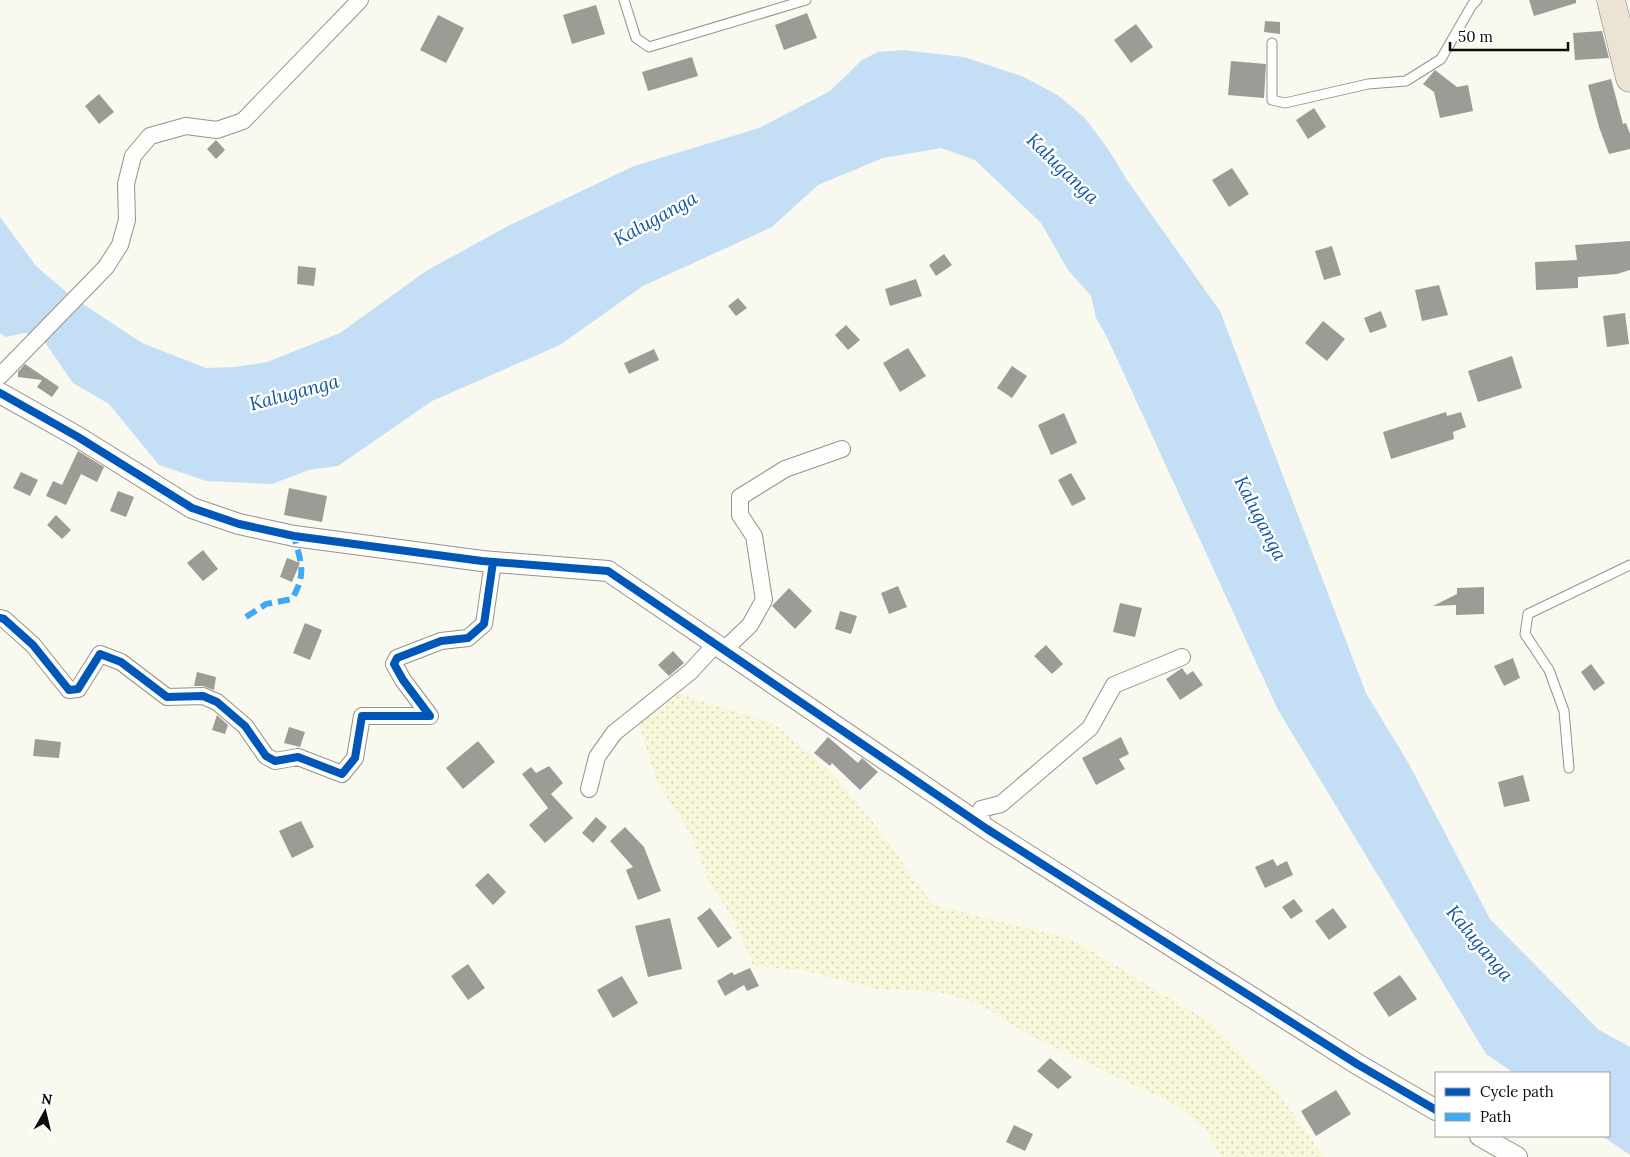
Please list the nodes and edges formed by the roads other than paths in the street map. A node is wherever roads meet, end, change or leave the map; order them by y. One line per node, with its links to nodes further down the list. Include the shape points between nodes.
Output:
1 (360, 0): 8 (street, via 243,120 217,130 186,126 150,136 133,156 126,184 127,220 106,267)
2 (624, 0): 3 (lane, via 636,38 649,47)
3 (806, 0)
4 (1477, 0): 6 (lane, via 1441,59 1406,81 1368,84 1286,103 1272,100)
5 (1616, 10): 7 (highway)
6 (1272, 43)
7 (1630, 78)
8 (0, 376)
9 (0, 393): 11 (street, via 192,508 239,524 294,536)
10 (842, 449): 14 (street, via 785,469 740,497 740,515 754,536 764,600 750,625)
11 (493, 562): 13 (street, via 484,624 468,638 441,641 397,658 394,664 430,716 362,716 355,758 342,774 298,757 275,761 266,756 245,726 217,702 203,696 167,697 121,662 100,654 78,689 69,690 33,645); 14 (street, via 608,571)
12 (1630, 565): 16 (lane, via 1528,614 1525,634 1549,670 1564,711)
13 (0, 618)
14 (720, 647): 17 (street, via 614,733 597,757); 18 (street)
15 (1182, 658): 18 (street, via 1114,685 1090,728 1001,804 981,809)
16 (1570, 768)
17 (589, 789)
18 (982, 825): 19 (street, via 1349,1059)
19 (1435, 1109)
20 (1482, 1137): 21 (street)
21 (1517, 1157)

